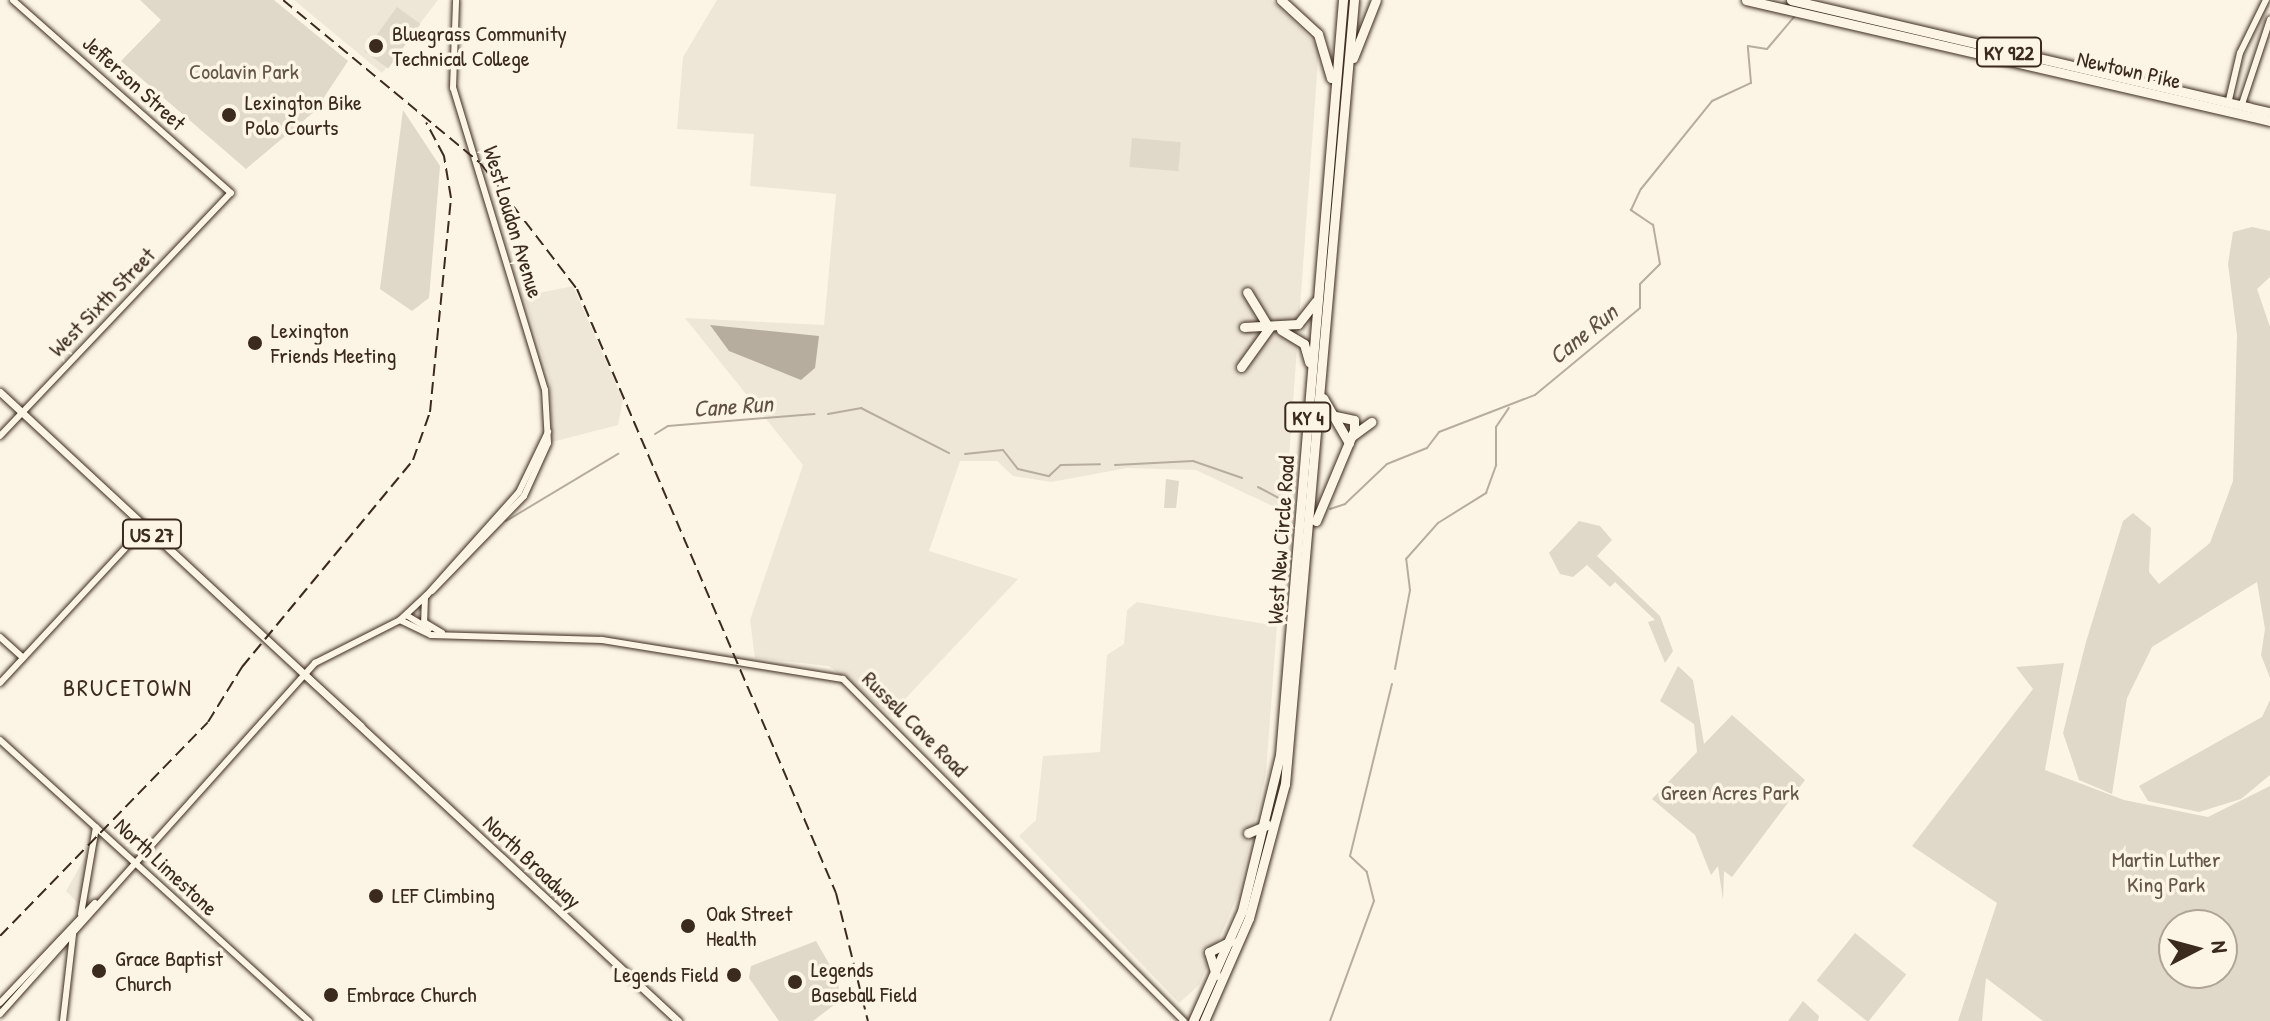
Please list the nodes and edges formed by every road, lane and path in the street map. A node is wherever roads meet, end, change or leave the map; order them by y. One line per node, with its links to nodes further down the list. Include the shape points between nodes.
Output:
1 (13, 0): 19 (street, Jefferson Street)
2 (458, 0): 37 (street, West Loudon Avenue, via 453,88 545,390 548,432 541,465 524,496)
3 (1281, 0): 14 (highway, via 1318,34)
4 (1343, 0): 14 (highway, West New Circle Road / KY 4)
5 (1354, 0): 13 (highway, West New Circle Road / KY 4)
6 (1376, 0): 13 (highway)
7 (1746, 0): 12 (highway, Newtown Pike / KY 922)
8 (1791, 0): 11 (highway, Newtown Pike / KY 922)
9 (2266, 0): 15 (street, via 2240,53)
10 (2270, 20): 16 (street)
11 (1978, 44): 12 (highway); 15 (highway, Newtown Pike / KY 922)
12 (1951, 47): 15 (highway, Newtown Pike / KY 922)
13 (1349, 68): 28 (highway, West New Circle Road / KY 4)
14 (1334, 96): 20 (highway, West New Circle Road / KY 4)
15 (2227, 107): 16 (highway, Newtown Pike / KY 922)
16 (2240, 110): 17 (highway, Newtown Pike / KY 922); 18 (highway, Newtown Pike / KY 922)
17 (2270, 112)
18 (2270, 121)
19 (231, 193): 30 (street, West Sixth Street)
20 (1320, 288): 22 (highway); 27 (highway, West New Circle Road / KY 4)
21 (1247, 292): 24 (highway)
22 (1298, 324): 24 (highway); 25 (highway)
23 (1244, 327): 24 (highway)
24 (1273, 329): 25 (highway); 26 (highway)
25 (1297, 338): 27 (highway)
26 (1241, 367)
27 (1312, 375): 43 (highway, West New Circle Road / KY 4)
28 (1321, 391): 31 (highway); 36 (highway, West New Circle Road / KY 4)
29 (0, 392): 30 (main road, North Broadway / US 27)
30 (22, 413): 33 (street, West Sixth Street); 35 (main road, North Broadway / US 27)
31 (1331, 415): 34 (highway); 34 (highway, via 1354,420)
32 (1371, 422): 34 (highway)
33 (0, 436)
34 (1350, 440): 36 (highway)
35 (145, 527): 42 (street); 44 (main road, North Broadway / US 27)
36 (1310, 544): 43 (highway, West New Circle Road / KY 4)
37 (426, 596): 38 (street, West Loudon Avenue); 40 (street, via 424,622)
38 (406, 615): 39 (street, West Loudon Avenue); 40 (street, Russell Cave Road)
39 (400, 620): 40 (street, Russell Cave Road); 44 (street, West Loudon Avenue, via 338,647)
40 (439, 633): 61 (street, Russell Cave Road, via 602,640 843,679)
41 (0, 637): 42 (street)
42 (23, 658): 45 (street)
43 (1294, 668): 47 (highway, West New Circle Road / KY 4); 63 (highway, West New Circle Road / KY 4, via 1268,860)
44 (304, 675): 50 (street, West Loudon Avenue); 60 (main road, North Broadway / US 27)
45 (0, 683)
46 (0, 740): 48 (street, North Limestone)
47 (1267, 825): 49 (highway, West New Circle Road / KY 4); 49 (highway, via 1248,833)
48 (96, 827): 50 (street, North Limestone); 52 (street)
49 (1262, 847): 54 (highway, West New Circle Road / KY 4)
50 (133, 861): 51 (street, West Loudon Avenue); 59 (street, North Limestone)
51 (98, 901): 52 (street); 53 (street)
52 (81, 915): 56 (street)
53 (73, 934): 57 (street); 58 (street)
54 (1231, 941): 55 (highway, West New Circle Road / KY 4); 55 (highway, via 1209,952)
55 (1216, 975): 62 (highway, West New Circle Road / KY 4)
56 (0, 1003)
57 (0, 1014)
58 (63, 1021)
59 (309, 1021)
60 (678, 1021)
61 (1184, 1021)
62 (1193, 1021)
63 (1204, 1021)

